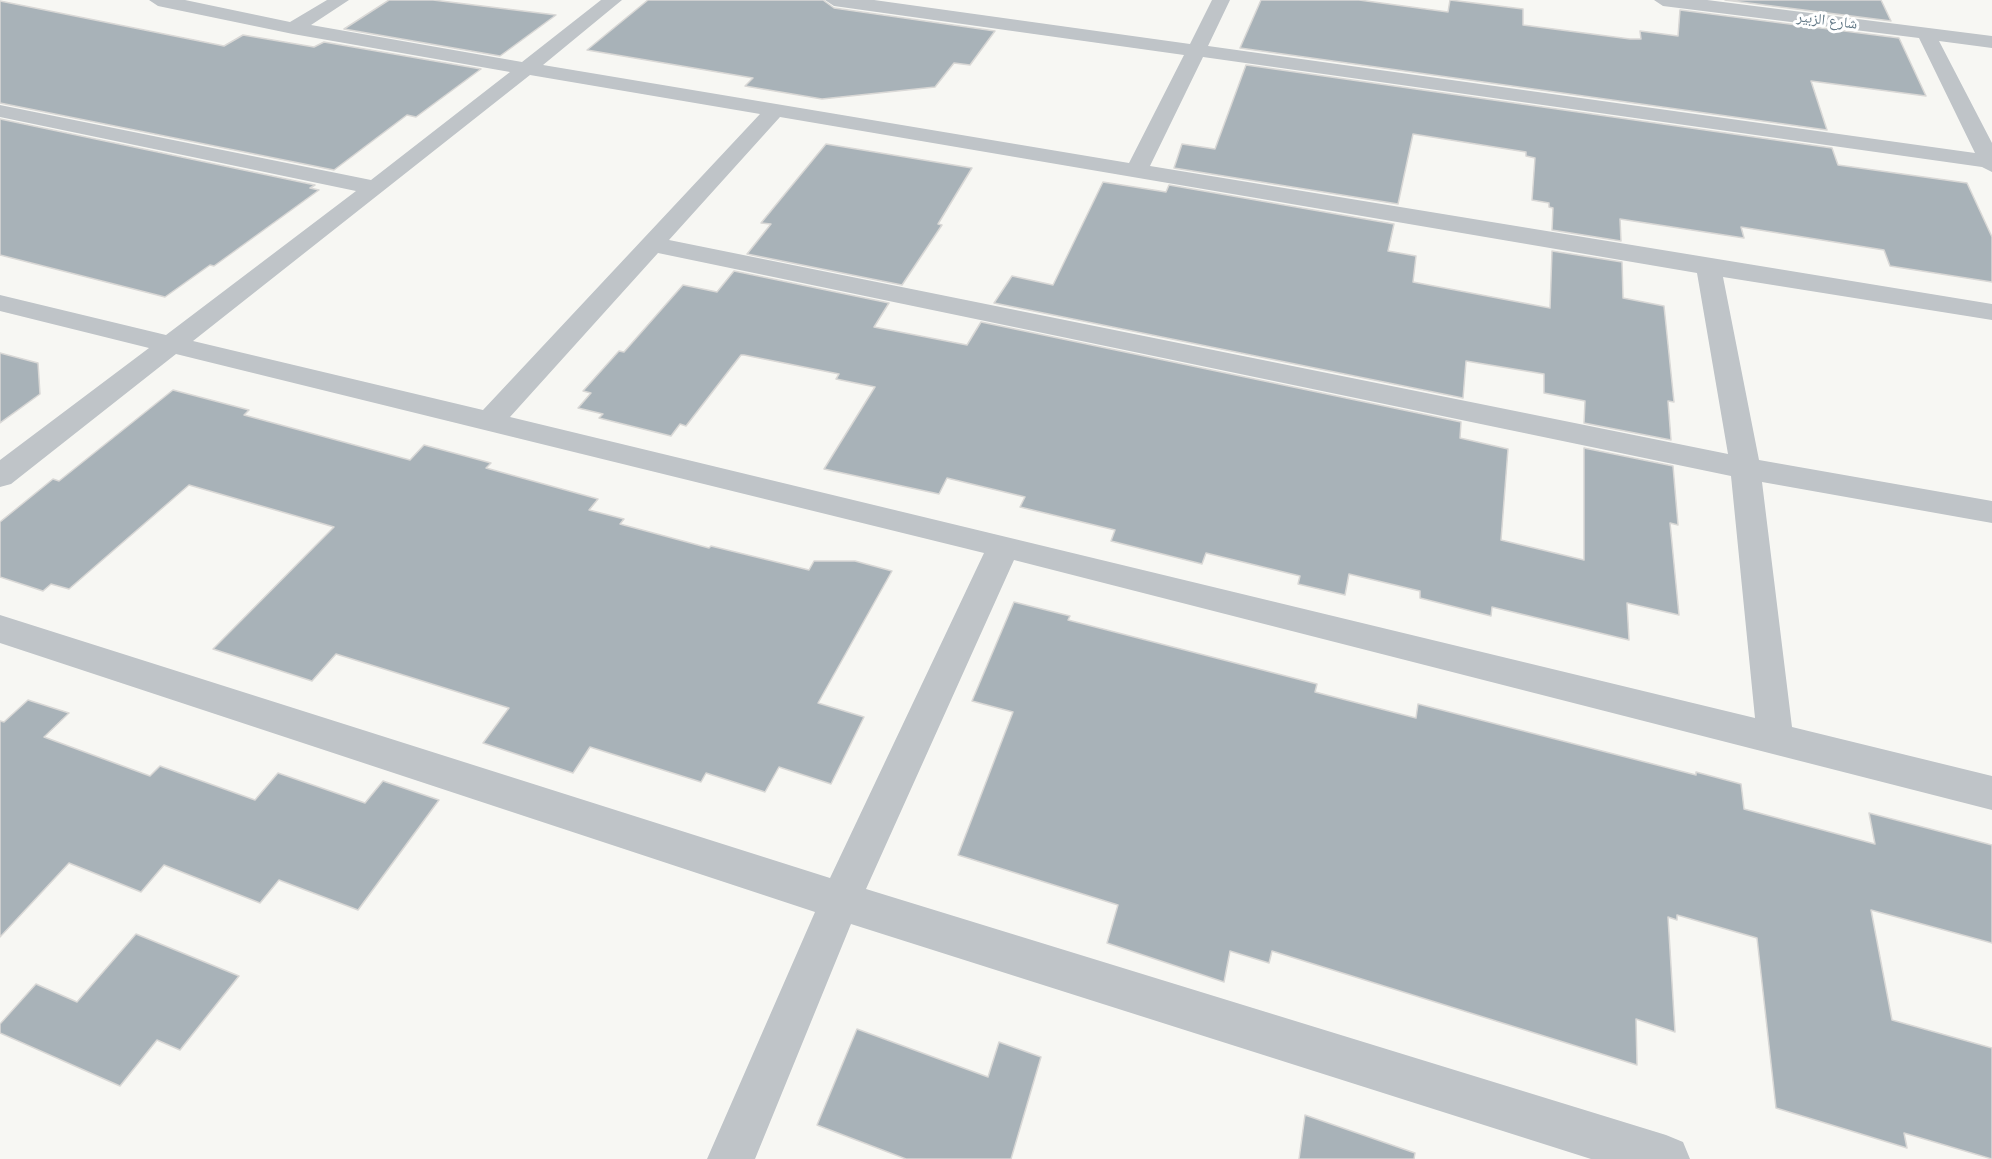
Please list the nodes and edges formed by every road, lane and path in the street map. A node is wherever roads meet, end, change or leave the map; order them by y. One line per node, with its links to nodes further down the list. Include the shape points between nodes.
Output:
1 (158, 0): 7 (street)
2 (340, 0): 7 (street)
3 (613, 0): 11 (street)
4 (834, 0): 10 (street)
5 (1221, 0): 10 (street)
6 (1663, 0): 8 (street, شارع الزبير)
7 (293, 28): 11 (street)
8 (1926, 34): 9 (street, شارع الزبير); 14 (street)
9 (1992, 42)
10 (1193, 51): 14 (street); 15 (street)
11 (529, 69): 12 (street); 16 (street)
12 (775, 110): 15 (street); 17 (street)
13 (0, 111): 16 (street)
14 (1992, 163)
15 (1137, 170): 18 (street)
16 (375, 188): 21 (street)
17 (652, 244): 22 (street); 23 (street)
18 (1709, 267): 20 (street); 23 (street)
19 (0, 303): 21 (street)
20 (1992, 312)
21 (170, 346): 22 (street); 24 (street)
22 (489, 422): 26 (street)
23 (1745, 468): 25 (street); 28 (street)
24 (0, 476)
25 (1992, 512)
26 (1004, 546): 28 (street); 30 (street)
27 (0, 630): 30 (street)
28 (1775, 736): 29 (street)
29 (1992, 793)
30 (840, 901): 31 (street); 32 (street)
31 (731, 1159)
32 (1666, 1159)

